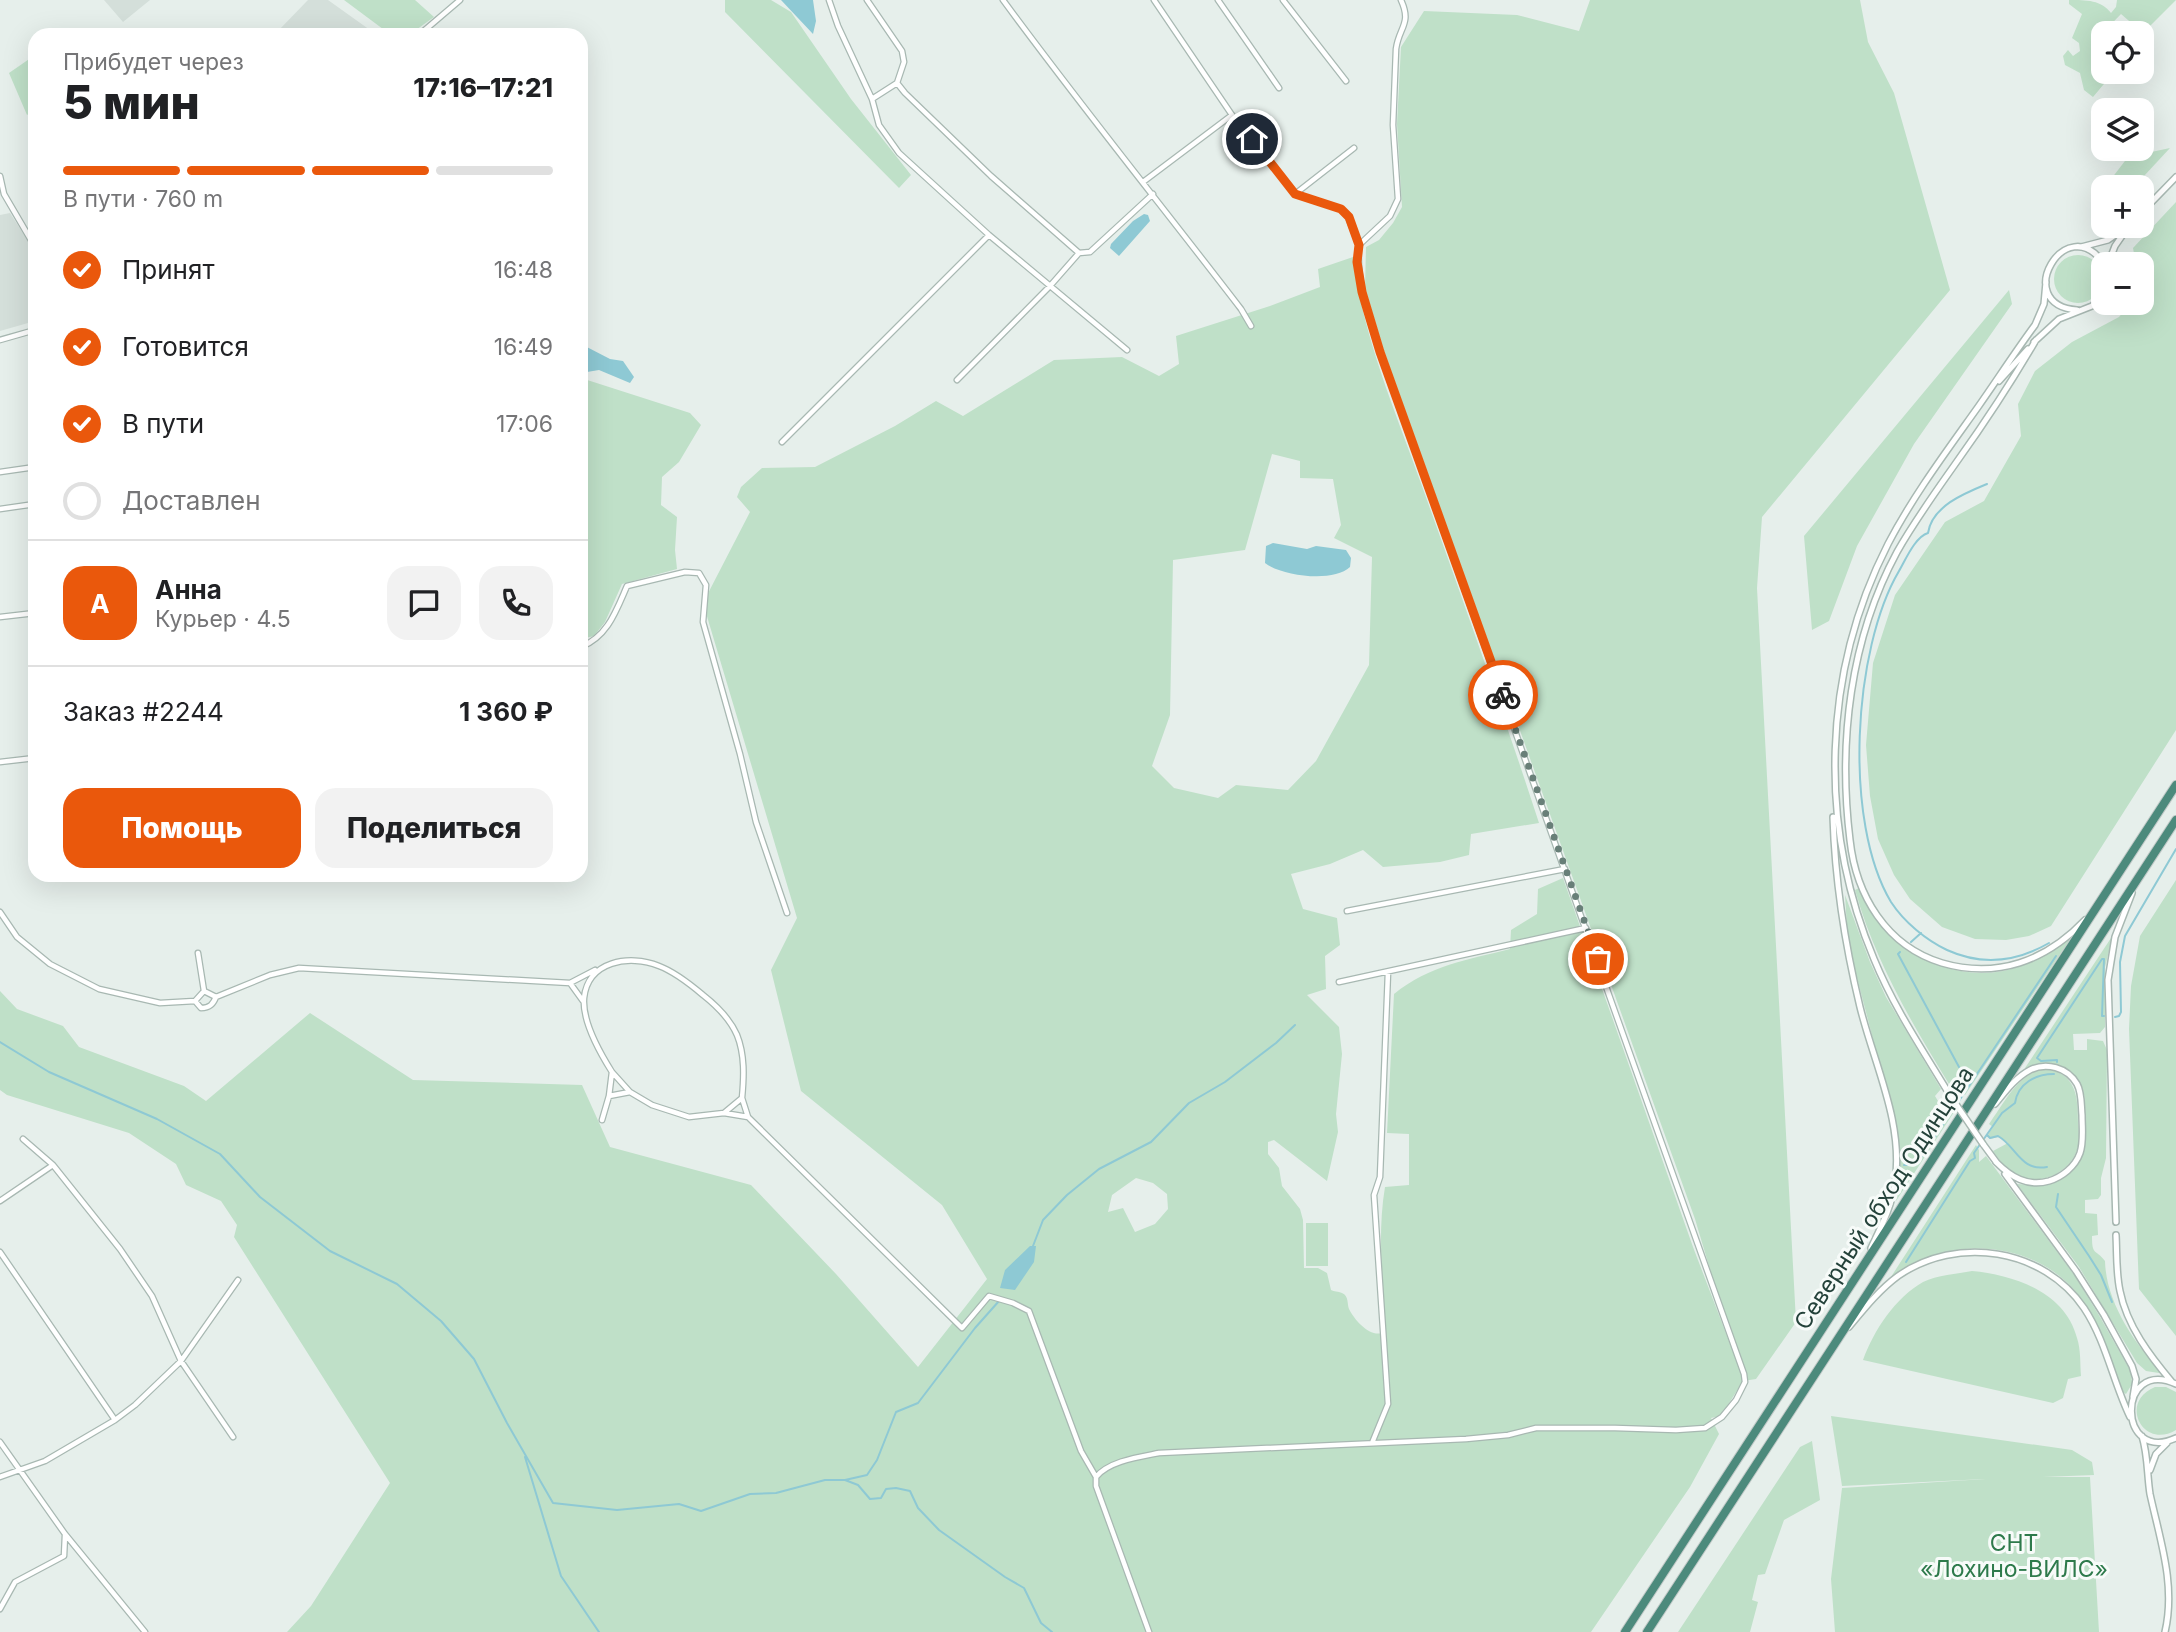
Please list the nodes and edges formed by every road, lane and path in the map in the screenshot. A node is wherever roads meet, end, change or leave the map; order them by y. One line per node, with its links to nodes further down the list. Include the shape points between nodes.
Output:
1 (460, 0): 9 (street)
2 (829, 0): 13 (street)
3 (867, 0): 11 (street, via 902,51 904,62)
4 (1003, 0): 18 (street)
5 (1154, 0): 14 (street)
6 (1218, 0): 12 (street)
7 (1283, 0): 10 (street)
8 (1401, 0): 25 (street, via 1406,24 1397,37 1393,125 1398,199 1390,216)
9 (427, 28)
10 (1346, 81)
11 (897, 83): 13 (street); 28 (street, via 991,176)
12 (1279, 88)
13 (872, 99): 23 (street, via 879,125 899,153)
14 (1232, 115): 18 (street); 20 (street)
15 (1354, 148): 20 (street)
16 (0, 176): 22 (street, via 4,194)
17 (2176, 177): 21 (street)
18 (1143, 182): 19 (street)
19 (1153, 194): 28 (street, via 1090,252); 33 (street)
20 (1295, 194): 25 (street, via 1341,209 1349,217)
21 (2154, 200)
22 (28, 235)
23 (989, 235): 30 (street); 40 (street)
24 (2111, 238): 26 (street)
25 (1359, 245): 53 (street, via 1362,292 1380,352)
26 (2072, 248): 27 (street); 29 (street, via 2054,258)
27 (2092, 252)
28 (1079, 253): 30 (street)
29 (2046, 282): 32 (street, via 2058,304 2072,310); 39 (street, via 2035,325)
30 (1050, 286): 37 (street); 38 (street)
31 (2091, 307): 32 (street)
32 (2087, 309): 36 (street, via 2059,319)
33 (1251, 326)
34 (28, 332): 35 (street)
35 (0, 340)
36 (2036, 340): 39 (street); 55 (street, via 1898,552 1874,604 1851,695 1847,818 1856,875 1874,914 1905,945 1940,962 1989,969 2031,960 2057,945)
37 (1127, 350)
38 (957, 380)
39 (1986, 396): 51 (street, via 1919,491 1871,580 1842,679 1834,748)
40 (782, 442)
41 (28, 468): 42 (street)
42 (0, 472)
43 (28, 506): 44 (street)
44 (0, 509)
45 (28, 614): 46 (street)
46 (0, 617)
47 (588, 644): 58 (street, via 609,624 627,586 699,573 706,584 703,622 756,822)
48 (28, 759): 49 (street)
49 (0, 762)
50 (2176, 785): 55 (highway, Северный обход Одинцова)
51 (1835, 790): 78 (street, bridge, via 1846,873 1863,932 1891,994 1951,1097); 84 (street, via 1834,840 1844,929 1897,1153 1888,1211)
52 (2176, 820): 54 (highway, Северный обход Одинцова)
53 (1565, 869): 56 (street); 59 (street)
54 (2139, 877): 76 (highway, Северный обход Одинцова); 81 (street, via 2115,937 2108,980)
55 (2101, 903): 84 (highway, Северный обход Одинцова)
56 (1347, 911)
57 (0, 912): 67 (street, via 17,937 50,964 99,989 160,1003)
58 (787, 913)
59 (1586, 929): 62 (street); 97 (street, via 1745,1382 1722,1417 1705,1429 1536,1429 1476,1438)
60 (198, 953): 65 (street)
61 (599, 968): 63 (street); 68 (street); 72 (street, via 623,960 657,965 719,1007 737,1035 745,1070)
62 (1388, 972): 64 (street); 97 (street, via 1380,1177 1374,1195 1388,1404)
63 (570, 982): 66 (street, via 299,968); 68 (street)
64 (1339, 982)
65 (204, 990): 66 (street); 67 (street)
66 (216, 997): 67 (street, via 206,1008)
67 (195, 1001)
68 (583, 1001): 69 (street, via 598,1049)
69 (612, 1072): 70 (street); 71 (street)
70 (630, 1092): 71 (street); 73 (street, via 652,1105 689,1116)
71 (609, 1096): 75 (street)
72 (742, 1098): 73 (street); 74 (street)
73 (724, 1113): 74 (street)
74 (748, 1117): 101 (street, via 961,1328 989,1296 1029,1311 1081,1451)
75 (602, 1120)
76 (1978, 1125): 78 (street, via 2009,1087 2031,1069 2056,1067 2076,1083 2082,1146 2069,1169 2052,1180 2026,1182); 86 (highway, Северный обход Одинцова)
77 (23, 1139): 79 (street)
78 (1996, 1162): 89 (street, via 2104,1315 2135,1374)
79 (53, 1165): 80 (street); 87 (street, via 152,1296)
80 (0, 1201)
81 (2116, 1222)
82 (2116, 1235): 88 (street, via 2123,1302 2144,1345)
83 (0, 1252): 91 (street)
84 (1863, 1267): 106 (highway, Северный обход Одинцова)
85 (238, 1280): 87 (street)
86 (1834, 1345): 90 (street, via 1878,1294 1916,1265 1958,1253 2005,1255 2039,1268 2073,1294 2091,1320); 107 (highway, Северный обход Одинцова)
87 (181, 1362): 91 (street); 93 (street)
88 (2174, 1383): 89 (street, via 2147,1383)
89 (2133, 1397): 90 (street)
90 (2130, 1417): 92 (street)
91 (115, 1420): 98 (street, via 45,1461)
92 (2142, 1436): 95 (street); 99 (street)
93 (233, 1437)
94 (2176, 1438): 95 (street)
95 (2169, 1441): 99 (street, via 2156,1454)
96 (0, 1443): 98 (street)
97 (1372, 1443): 101 (street, via 1158,1453 1102,1470)
98 (20, 1469): 100 (street); 102 (street)
99 (2148, 1476): 108 (street, via 2168,1564)
100 (0, 1477)
101 (1096, 1477): 105 (street)
102 (65, 1534): 103 (street, via 64,1556 15,1582); 104 (street)
103 (0, 1609)
104 (145, 1632)
105 (1149, 1632)
106 (1625, 1632)
107 (1647, 1632)
108 (2165, 1632)

